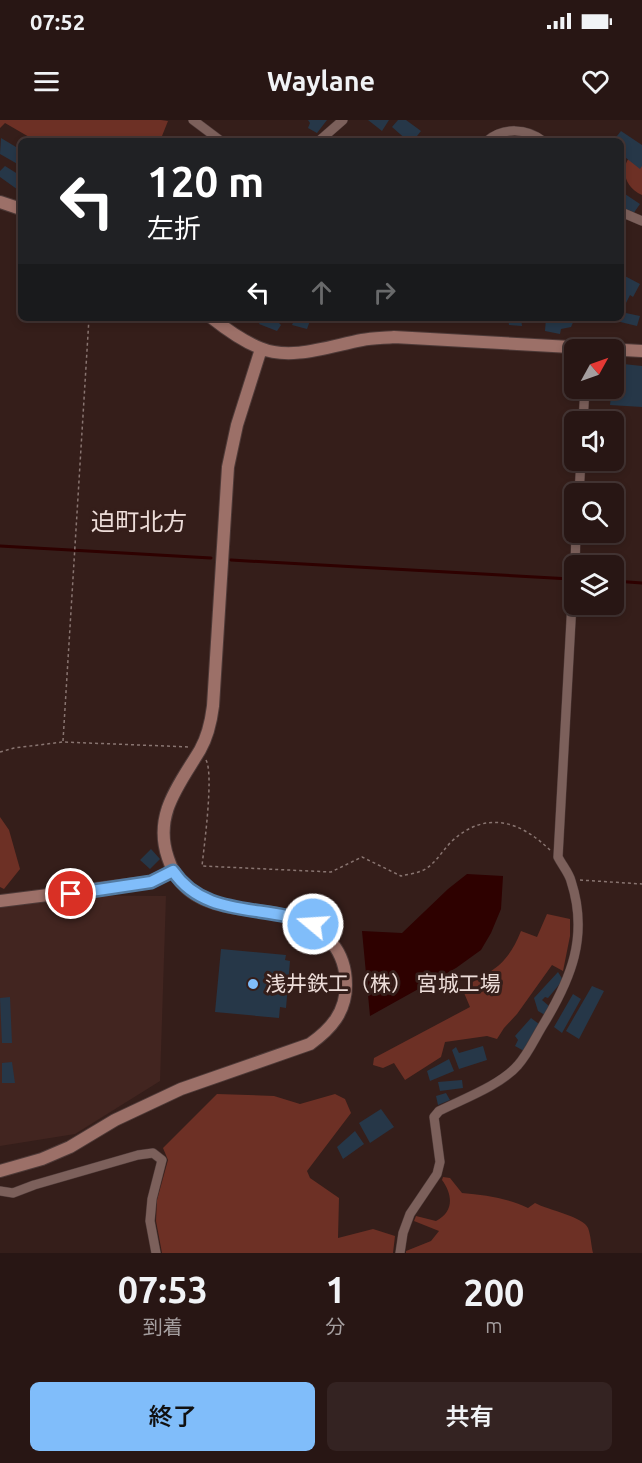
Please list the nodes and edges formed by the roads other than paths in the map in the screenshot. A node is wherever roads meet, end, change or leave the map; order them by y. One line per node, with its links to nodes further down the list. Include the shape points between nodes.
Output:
1 (193, 120): 3 (street)
2 (344, 120): 4 (street)
3 (217, 138)
4 (322, 138)
5 (492, 138): 6 (street, via 523,131)
6 (537, 138)
7 (0, 202): 8 (street)
8 (18, 208)
9 (624, 213): 10 (street)
10 (642, 221)
11 (216, 321): 13 (street)
12 (564, 347): 13 (street, via 394,337 304,351)
13 (261, 349): 17 (street, via 228,467 209,729 172,796 164,819 164,844)
14 (624, 350): 15 (street)
15 (642, 351)
16 (572, 615): 22 (street, via 558,858 571,880 578,915 579,935 570,973 519,1065 434,1117 440,1162 437,1174 410,1214)
17 (173, 871): 18 (street, via 151,882); 19 (street, via 205,900 295,917 326,934 346,975 346,991 336,1020 310,1044 171,1093 70,1147)
18 (0, 901)
19 (0, 1171)
20 (0, 1191): 21 (street, via 14,1193 153,1153 162,1160 150,1221)
21 (156, 1253)
22 (400, 1253)

